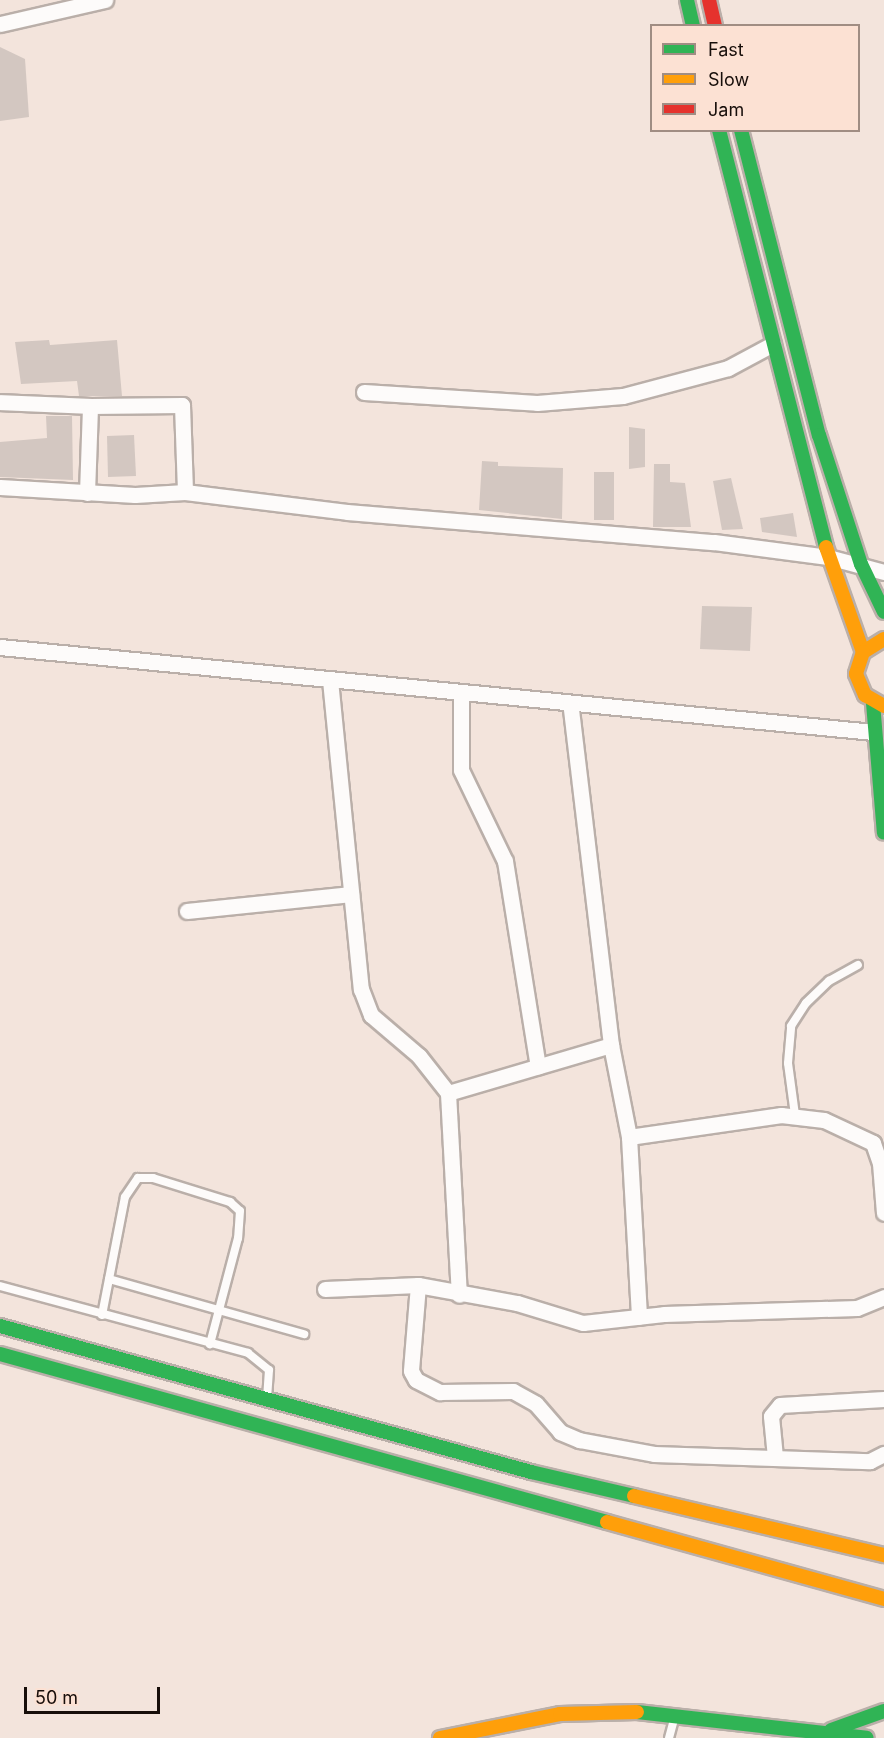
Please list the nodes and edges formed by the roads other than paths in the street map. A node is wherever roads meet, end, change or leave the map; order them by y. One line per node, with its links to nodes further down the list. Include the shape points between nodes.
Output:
1 (105, 0): 5 (street)
2 (687, 0): 4 (street)
3 (709, 2): 6 (street)
4 (693, 23)
5 (0, 24)
6 (714, 24)
7 (720, 132): 9 (street)
8 (742, 132): 17 (street, via 819,435)
9 (773, 344): 10 (street, via 728,368 623,396 537,403); 16 (street)
10 (364, 392)
11 (0, 402): 12 (street)
12 (90, 406): 14 (street, via 182,405); 15 (street)
13 (0, 487): 15 (street)
14 (185, 492): 15 (street); 16 (street, via 347,512 714,542)
15 (87, 493)
16 (828, 557): 17 (street); 22 (street)
17 (861, 564): 18 (street); 19 (street)
18 (884, 572)
19 (884, 612)
20 (884, 639): 22 (street)
21 (0, 647): 23 (street)
22 (863, 652): 26 (street, via 858,662 858,685)
23 (330, 680): 24 (street); 29 (street)
24 (461, 693): 25 (street); 33 (street, via 461,770 505,861)
25 (570, 703): 27 (street); 32 (street)
26 (879, 704): 27 (street)
27 (873, 732): 28 (street)
28 (884, 833)
29 (351, 894): 30 (street); 34 (street, via 361,989 371,1015 419,1056)
30 (187, 911)
31 (858, 965): 35 (lane, via 829,981 806,1003 791,1026 788,1063)
32 (611, 1045): 33 (street); 36 (street)
33 (538, 1066): 34 (street)
34 (448, 1093): 42 (street)
35 (795, 1115): 36 (street); 37 (street, via 824,1120 873,1143 880,1163)
36 (628, 1137): 46 (street)
37 (884, 1213)
38 (109, 1279): 44 (lane); 44 (lane, via 125,1197 138,1178 153,1178 230,1202 240,1212 238,1238); 45 (lane)
39 (418, 1285): 41 (street); 42 (street); 54 (street, via 410,1357 411,1371 425,1386 440,1392 513,1391 536,1404 560,1432 579,1440 654,1454)
40 (0, 1286): 45 (lane)
41 (325, 1289)
42 (459, 1295): 46 (street, via 517,1302 583,1323)
43 (884, 1297): 46 (street, via 857,1308)
44 (217, 1311): 48 (lane); 49 (lane)
45 (102, 1315): 49 (lane)
46 (639, 1317)
47 (0, 1326): 52 (street)
48 (304, 1334)
49 (210, 1344): 52 (lane, via 248,1353 260,1360 271,1379)
50 (0, 1354): 56 (street)
51 (884, 1399): 54 (street, via 780,1405 771,1416)
52 (267, 1400): 55 (street, via 531,1472)
53 (884, 1454): 54 (street, via 870,1461)
54 (775, 1457)
55 (884, 1555)
56 (884, 1599)
57 (884, 1711): 59 (street)
58 (675, 1715): 59 (street); 60 (street, via 561,1714); 61 (lane)
59 (822, 1732): 62 (street)
60 (440, 1738)
61 (669, 1738)
62 (867, 1738)

